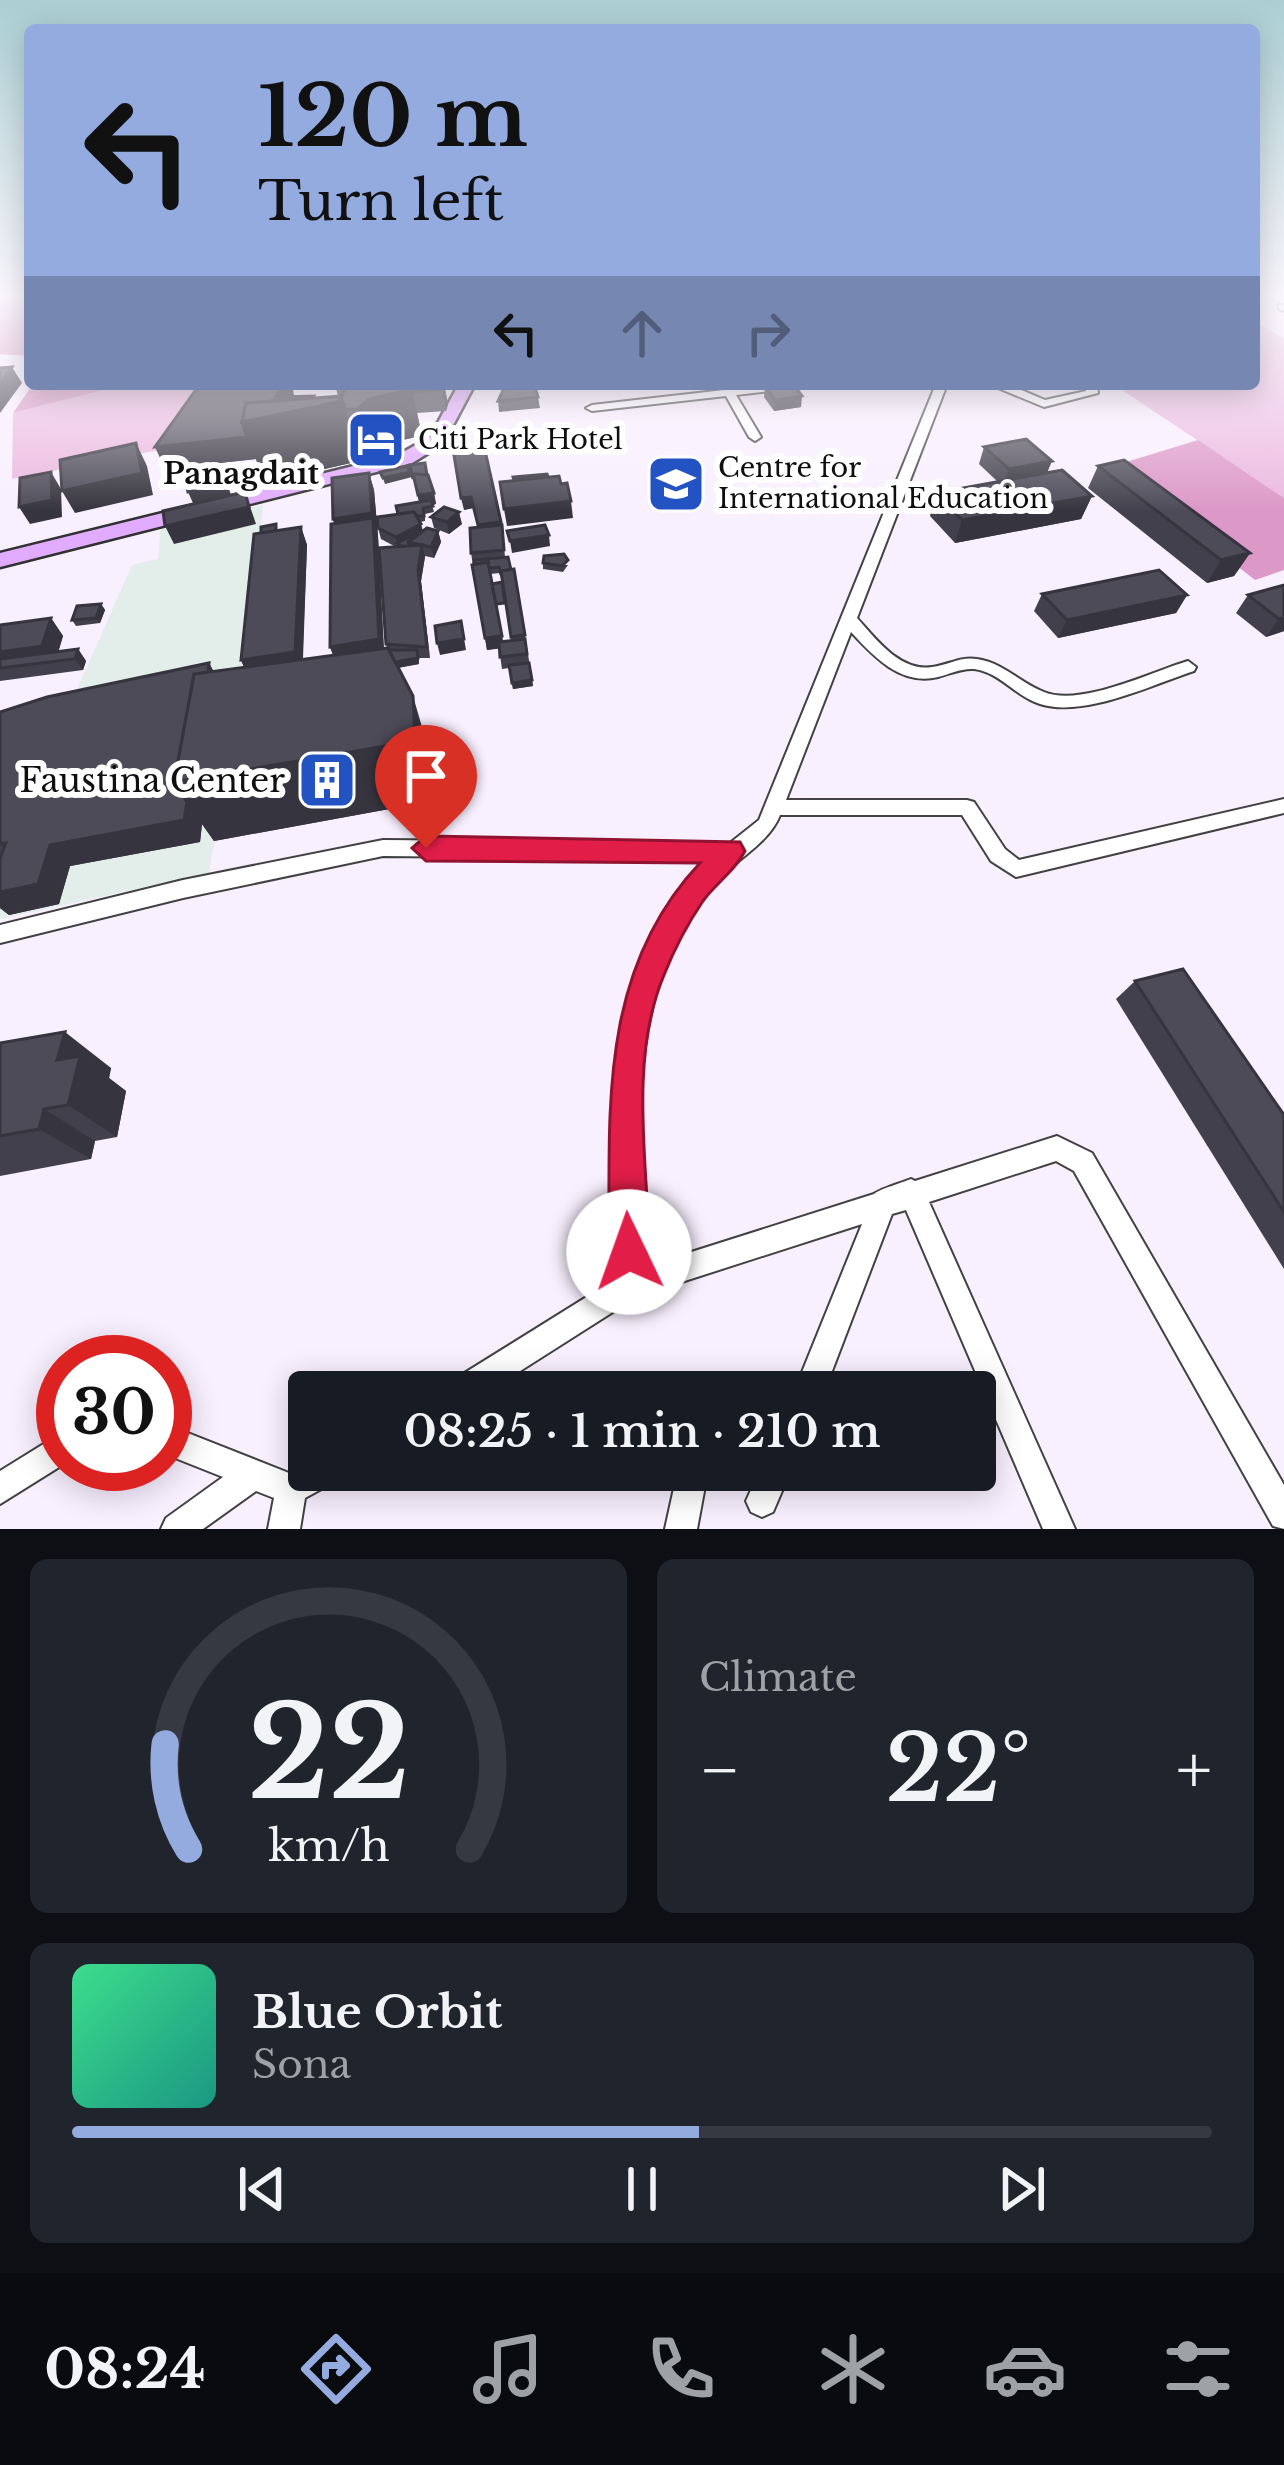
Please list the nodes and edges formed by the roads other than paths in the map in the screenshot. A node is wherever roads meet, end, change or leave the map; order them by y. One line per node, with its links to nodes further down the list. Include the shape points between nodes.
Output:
1 (464, 390): 11 (main road, via 436,440 404,459)
2 (637, 390): 8 (street)
3 (761, 390): 7 (street)
4 (942, 390): 12 (street)
5 (1012, 390): 6 (street, via 1044,404)
6 (1095, 390)
7 (730, 394): 8 (street); 10 (street)
8 (642, 402): 9 (street)
9 (592, 408)
10 (755, 437)
11 (0, 560)
12 (848, 618): 13 (street, via 907,669 931,673 973,663 1058,702); 15 (street)
13 (1188, 667)
14 (1284, 806): 15 (street, via 1016,868 967,807)
15 (773, 808): 16 (street, via 767,825)
16 (730, 851): 17 (street, via 383,848); 19 (street, via 692,892 646,975 634,1017 627,1064)
17 (0, 934)
18 (897, 1197): 19 (street); 21 (street); 31 (street, via 1057,1148 1072,1151); 35 (street)
19 (631, 1285): 20 (street)
20 (494, 1371)
21 (818, 1371)
22 (192, 1451): 24 (street)
23 (36, 1465): 26 (street)
24 (250, 1477): 25 (street); 32 (street)
25 (288, 1489)
26 (0, 1490)
27 (291, 1491): 33 (street)
28 (689, 1491): 34 (street)
29 (767, 1491): 30 (street)
30 (762, 1501)
31 (1284, 1515)
32 (177, 1529)
33 (284, 1529)
34 (681, 1529)
35 (1058, 1529)

